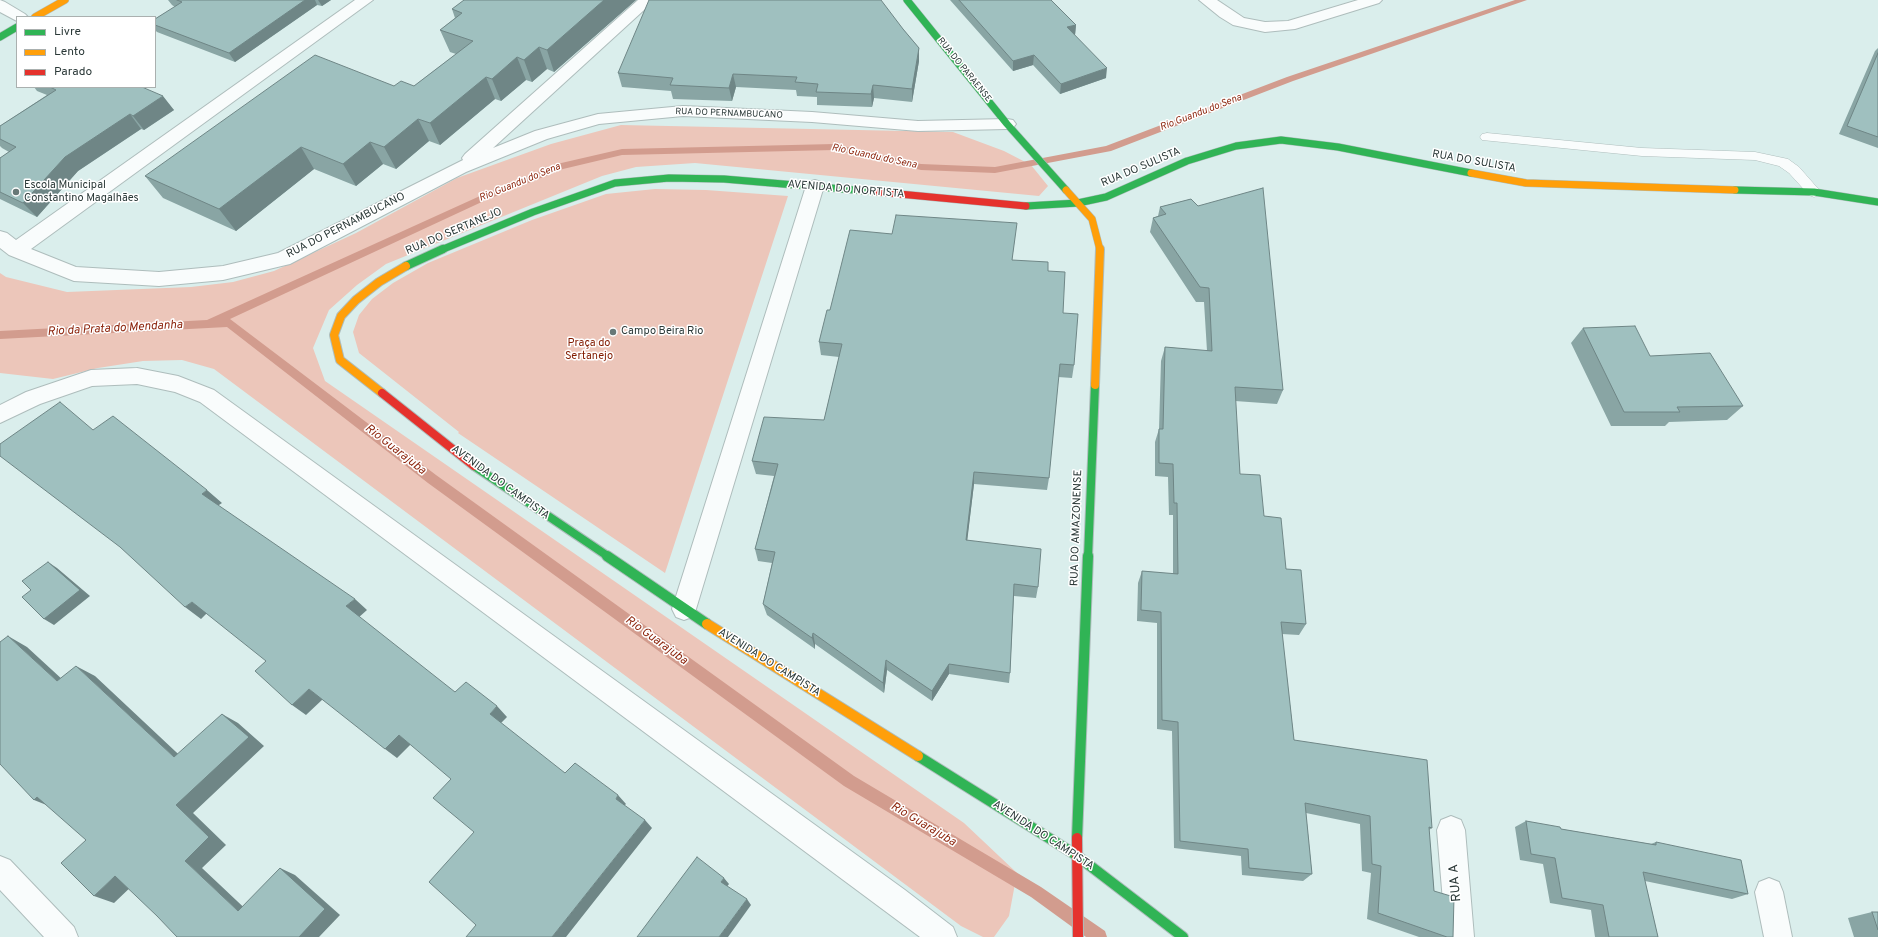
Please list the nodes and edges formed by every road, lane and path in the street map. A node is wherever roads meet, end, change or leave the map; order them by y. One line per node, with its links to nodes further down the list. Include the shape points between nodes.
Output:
1 (65, 0): 9 (street)
2 (365, 0): 22 (street)
3 (647, 0): 14 (street, RUA DO PERNAMBUCANO)
4 (907, 0): 12 (street, RUA DO PARAENSE)
5 (1207, 0): 6 (street, via 1239,22 1265,27 1289,26)
6 (1374, 0)
7 (0, 5): 8 (street)
8 (18, 16)
9 (37, 16)
10 (16, 28): 11 (street)
11 (0, 37)
12 (1007, 124): 14 (street, RUA DO PERNAMBUCANO, via 918,126 812,117 676,112 598,119 541,135); 17 (street, RUA DO PARAENSE)
13 (1487, 136): 18 (lane, via 1642,152 1755,156 1783,162)
14 (460, 168): 22 (street, RUA DO PERNAMBUCANO, via 283,258 223,273 159,279 74,274)
15 (614, 183): 16 (street, AVENIDA DO NORTISTA, via 668,178 724,179); 23 (street, RUA DO SERTANEJO, via 533,212 418,259 379,282 341,316 334,335 340,360)
16 (814, 186): 20 (street, AVENIDA DO NORTISTA, via 1014,205); 25 (street, via 757,379)
17 (1065, 190): 20 (street, RUA DO AMAZONENSE)
18 (1814, 192): 19 (street, RUA DO SULISTA); 20 (street, RUA DO SULISTA, via 1526,183 1338,147 1281,140 1236,146 1187,161 1106,197)
19 (1878, 202)
20 (1078, 203): 27 (street, RUA DO AMAZONENSE, via 1092,219 1100,246)
21 (0, 238): 22 (street, RUA DO PERNAMBUCANO)
22 (16, 250)
23 (363, 379): 25 (street, AVENIDA DO CAMPISTA, via 484,474)
24 (0, 415): 31 (street, via 33,398 91,378 137,376 178,384 207,396)
25 (684, 609): 27 (street, AVENIDA DO CAMPISTA)
26 (1451, 830): 34 (street, RUA A)
27 (1076, 855): 32 (street, RUA DO AMAZONENSE); 33 (street, AVENIDA DO CAMPISTA)
28 (1, 875): 30 (street)
29 (1769, 892): 35 (street)
30 (64, 937)
31 (943, 937)
32 (1078, 937)
33 (1182, 937)
34 (1460, 937)
35 (1778, 937)

